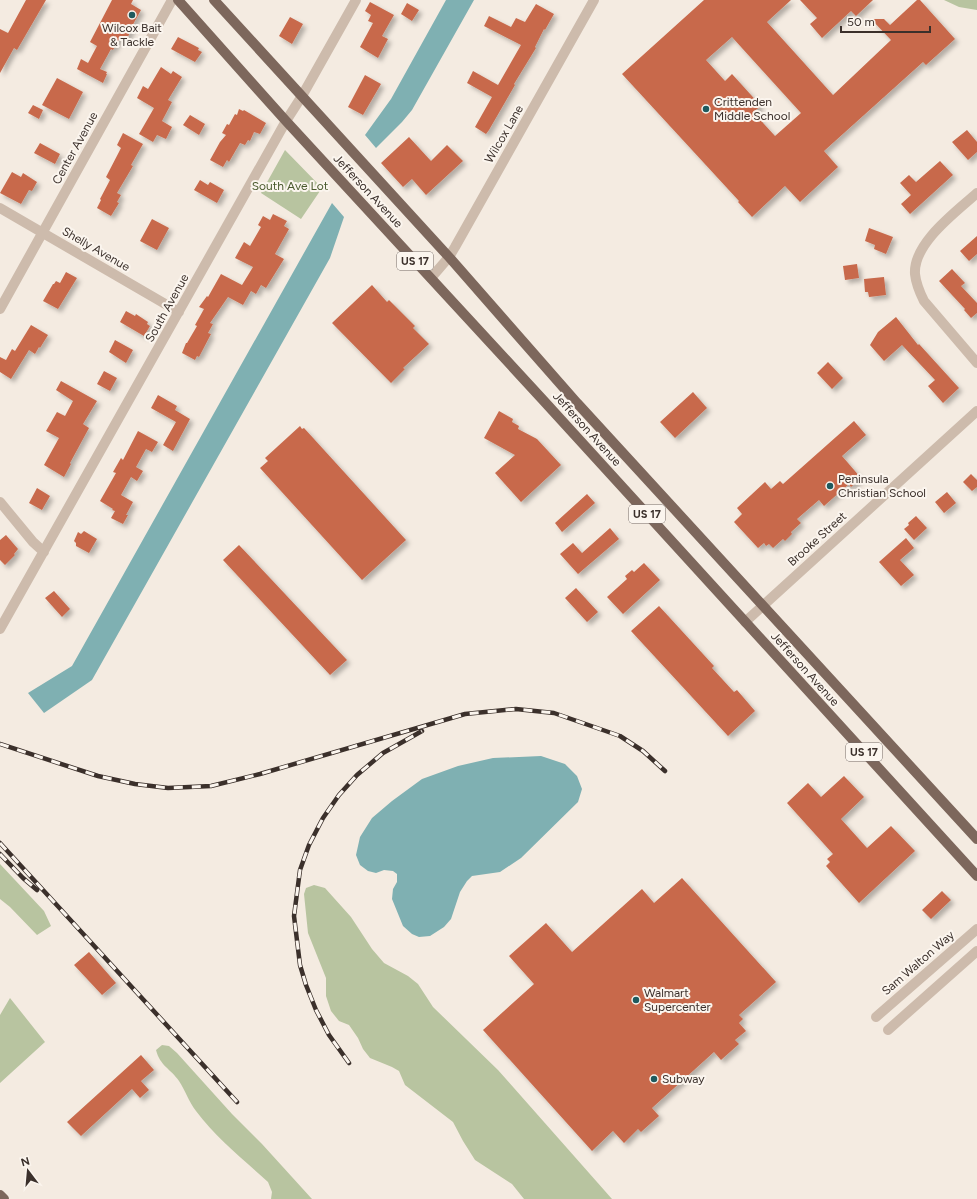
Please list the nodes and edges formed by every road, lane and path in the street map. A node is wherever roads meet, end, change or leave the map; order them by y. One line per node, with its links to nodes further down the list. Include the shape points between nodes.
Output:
1 (172, 0): 10 (street, Center Avenue)
2 (178, 0): 7 (main road, Jefferson Avenue / US 17)
3 (214, 0): 6 (main road, Jefferson Avenue / US 17)
4 (356, 0): 6 (street, South Avenue)
5 (594, 0): 11 (street, Wilcox Lane)
6 (302, 96): 7 (street, South Avenue); 11 (main road, Jefferson Avenue / US 17)
7 (286, 121): 12 (main road, Jefferson Avenue / US 17); 14 (street, South Avenue)
8 (977, 193): 15 (street, via 926,243 919,255 915,274 924,301)
9 (0, 208): 10 (street, Shelly Avenue)
10 (42, 233): 13 (street, Center Avenue); 14 (street, Shelly Avenue)
11 (449, 257): 12 (street, Wilcox Lane); 19 (main road, Jefferson Avenue / US 17, via 577,403)
12 (431, 278): 20 (main road, Jefferson Avenue / US 17)
13 (0, 308)
14 (180, 312): 18 (street, South Avenue)
15 (977, 363)
16 (977, 411): 19 (street, Brooke Street)
17 (0, 502): 18 (street)
18 (44, 552): 21 (street, South Avenue)
19 (762, 606): 20 (street, Brooke Street); 22 (main road, Jefferson Avenue / US 17)
20 (745, 622): 23 (main road, Jefferson Avenue / US 17)
21 (0, 629)
22 (977, 839)
23 (977, 876)
24 (977, 929): 26 (street, Sam Walton Way)
25 (977, 951): 27 (street)
26 (876, 1016)
27 (888, 1030)
28 (0, 1195): 29 (main road)
29 (4, 1199)

